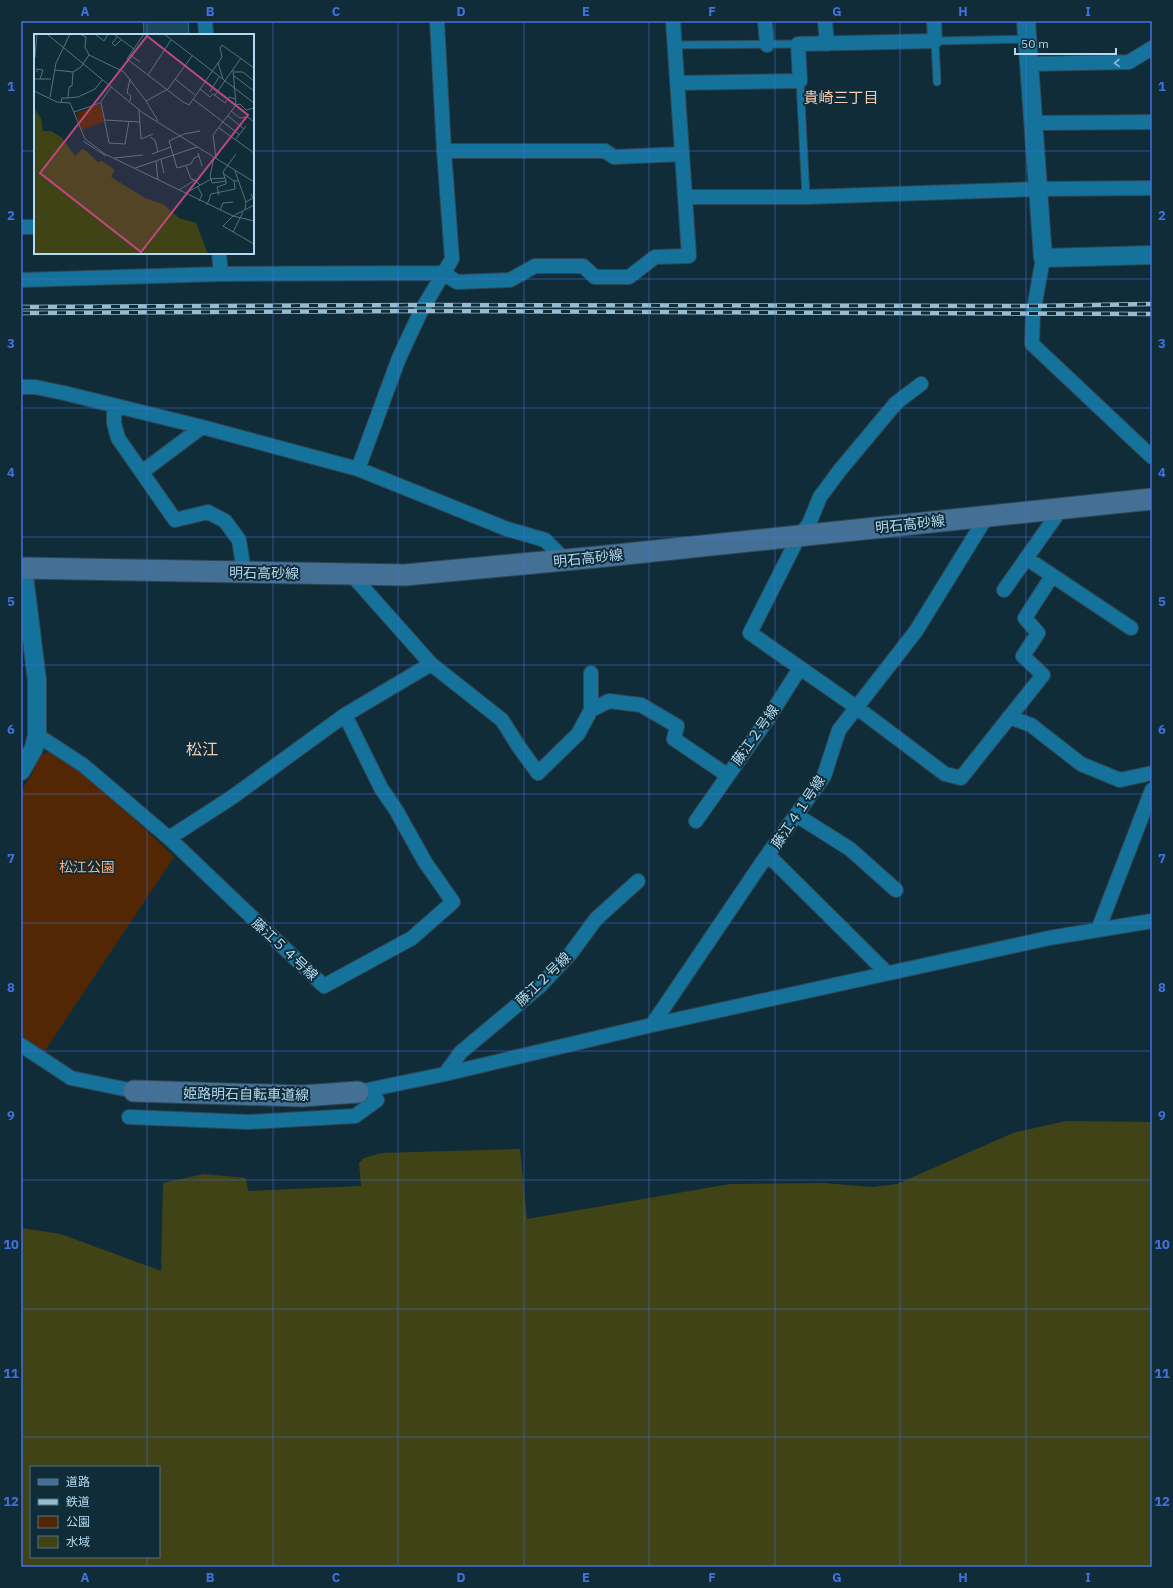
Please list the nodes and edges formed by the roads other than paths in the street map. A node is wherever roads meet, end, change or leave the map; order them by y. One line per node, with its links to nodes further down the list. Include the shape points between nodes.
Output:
1 (205, 21): 8 (street)
2 (437, 21): 22 (street)
3 (673, 21): 14 (street)
4 (765, 21): 13 (street)
5 (825, 21): 12 (street)
6 (934, 21): 10 (street)
7 (1026, 21): 9 (street)
8 (206, 34)
9 (1028, 39): 10 (lane); 16 (street)
10 (935, 41): 12 (street); 18 (lane)
11 (798, 44): 12 (street); 13 (lane); 17 (street)
12 (827, 44)
13 (767, 45): 14 (lane)
14 (674, 46): 19 (street)
15 (1152, 48): 16 (street, one-way to 16, via 1129,62)
16 (1029, 64): 21 (street)
17 (800, 81): 19 (street); 27 (lane)
18 (937, 82)
19 (677, 83): 23 (street)
20 (1152, 122): 21 (street)
21 (1033, 123): 25 (street)
22 (444, 151): 23 (street, via 605,151 614,157); 34 (street, via 452,259)
23 (682, 154): 26 (street)
24 (1152, 188): 25 (street)
25 (1038, 189): 27 (street); 32 (street)
26 (685, 197): 27 (street); 34 (street, via 689,256 655,257 629,277 595,277 583,266 535,266 510,280 457,282)
27 (806, 197)
28 (21, 227): 29 (street)
29 (34, 227)
30 (220, 254): 33 (street)
31 (1152, 255): 32 (street)
32 (1043, 258): 40 (street, via 1033,314 1032,344)
33 (221, 274): 34 (street); 35 (street)
34 (443, 274): 41 (street, via 398,358)
35 (21, 280)
36 (921, 384): 46 (street, via 896,403 840,470 820,497 809,524)
37 (21, 387): 38 (street, via 35,387)
38 (114, 406): 39 (street); 42 (street, via 114,423 118,438)
39 (202, 427): 41 (street); 42 (street)
40 (1152, 457)
41 (358, 469): 48 (street, via 507,529 545,540)
42 (142, 472): 50 (street, via 175,520 208,512 225,521 239,540)
43 (1152, 499): 44 (main road, 明石高砂線)
44 (1061, 509): 45 (main road, 明石高砂線); 47 (street)
45 (986, 516): 46 (main road, 明石高砂線); 58 (street, 藤江４１号線, via 916,630)
46 (799, 536): 48 (main road, 明石高砂線); 56 (street, via 750,633)
47 (1026, 558): 52 (street); 53 (street)
48 (565, 560): 51 (main road, 明石高砂線, via 405,575)
49 (22, 568): 50 (main road, 明石高砂線); 62 (street, via 37,680)
50 (244, 572): 51 (main road, 明石高砂線)
51 (352, 575): 55 (street)
52 (1052, 576): 54 (street); 61 (street, via 1025,618 1038,633 1023,656 1043,675)
53 (1004, 590)
54 (1131, 628)
55 (431, 664): 59 (street, via 502,720 538,773 578,734); 60 (street)
56 (800, 668): 58 (street); 65 (street, 藤江２号線, via 769,717)
57 (591, 673): 59 (street)
58 (856, 707): 61 (street, via 945,774 961,778); 67 (street, 藤江４１号線, via 839,730 824,776)
59 (591, 710): 65 (street, via 609,702 641,705 677,726 674,739)
60 (345, 715): 69 (street, via 231,798); 69 (street, 藤江５４号線, via 381,788 425,862 453,902 412,938 324,986)
61 (1009, 717): 64 (street, via 1031,725 1081,764 1120,780)
62 (38, 734): 63 (street, via 34,748); 69 (street, via 83,765)
63 (21, 771)
64 (1152, 773)
65 (727, 775): 68 (street, 藤江２号線)
66 (1152, 790): 74 (street)
67 (796, 816): 70 (street, 藤江４１号線); 72 (street, via 850,849)
68 (696, 821)
69 (169, 838)
70 (768, 855): 75 (street); 76 (street, 藤江４１号線)
71 (638, 881): 78 (street, 藤江２号線, via 596,918 572,953 540,986 461,1052)
72 (896, 890)
73 (1152, 921): 74 (street)
74 (1098, 930): 75 (street, via 1049,938)
75 (887, 974): 76 (street)
76 (652, 1025): 78 (street)
77 (21, 1045): 79 (street, via 71,1078)
78 (445, 1074): 80 (street)
79 (134, 1091): 80 (main road, 姫路明石自転車道線, via 302,1096)
80 (358, 1092)
81 (377, 1100): 82 (street, via 355,1116 248,1122)
82 (129, 1117)

